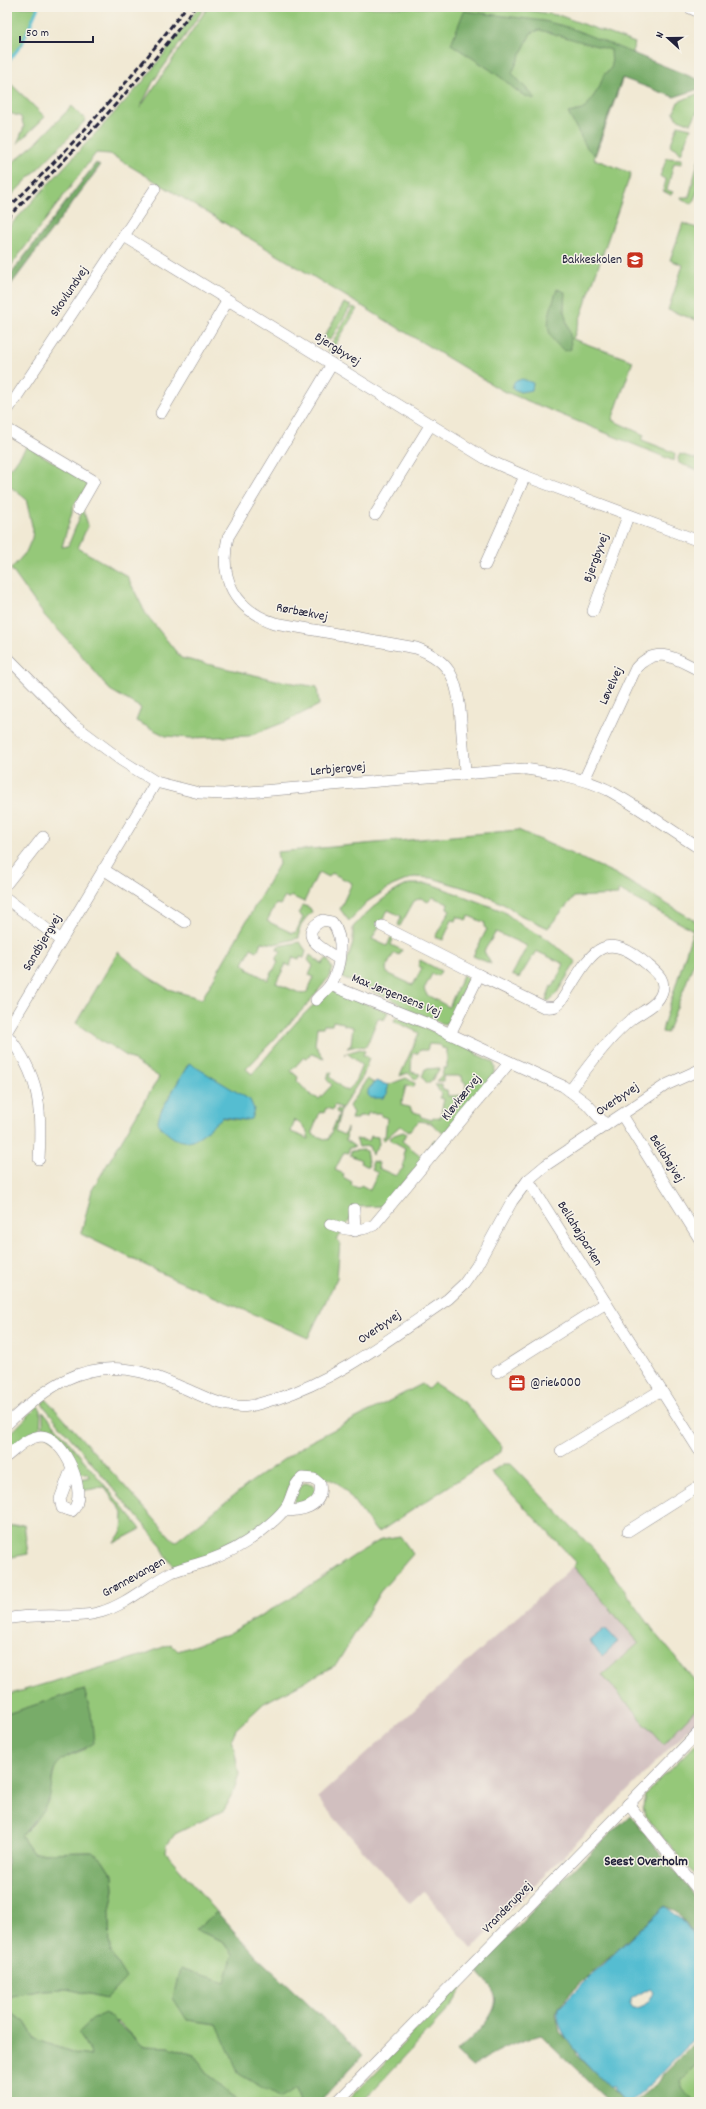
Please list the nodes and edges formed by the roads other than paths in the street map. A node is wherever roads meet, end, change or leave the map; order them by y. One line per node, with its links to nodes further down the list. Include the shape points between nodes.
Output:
1 (688, 7): 2 (street)
2 (699, 12)
3 (155, 189): 4 (street, Skovlundvej)
4 (124, 236): 5 (street, Bjergbyvej); 7 (street, Skovlundvej)
5 (228, 300): 6 (street, Bjergbyvej); 8 (street)
6 (332, 364): 9 (street, Bjergbyvej); 20 (street, Rørbækvej, via 231,532 225,549 230,585 244,605 264,619 275,623 416,648 436,657 450,671 458,688)
7 (7, 411)
8 (161, 412)
9 (431, 424): 11 (street, Bjergbyvej, via 488,460); 13 (street)
10 (7, 430): 12 (street, via 94,481)
11 (525, 476): 14 (street, Bjergbyvej); 16 (street)
12 (78, 509)
13 (376, 515)
14 (628, 516): 15 (street, Bjergbyvej); 17 (street, Bjergbyvej)
15 (699, 542)
16 (485, 565)
17 (593, 611)
18 (7, 657): 22 (street, Lerbjergvej, via 73,724 121,760)
19 (699, 670): 21 (street, Løvelvej, via 671,656 661,654 643,660 636,668)
20 (465, 772): 21 (street, Lerbjergvej, via 525,769); 22 (street, Lerbjergvej, via 224,794 199,793)
21 (584, 780): 24 (street, Lerbjergvej, via 608,790)
22 (156, 782): 25 (street, Sandbjergvej)
23 (43, 837): 26 (street)
24 (699, 848)
25 (104, 869): 28 (street); 30 (street, Sandbjergvej)
26 (7, 883)
27 (7, 899): 30 (street)
28 (184, 922)
29 (382, 926): 32 (street)
30 (62, 940): 35 (street, Sandbjergvej)
31 (339, 959): 33 (street, Max Jørgensens Vej)
32 (479, 975): 37 (street, Max Jørgensens Vej); 40 (street, via 544,1007 555,1007 584,964 594,953 607,946 632,952 660,975 663,981 661,994 648,1010 618,1033 587,1067)
33 (330, 985): 34 (street, Max Jørgensens Vej); 37 (street, Max Jørgensens Vej)
34 (316, 1000)
35 (7, 1031)
36 (7, 1034): 43 (street, via 30,1068 37,1088 41,1109)
37 (450, 1034): 38 (street, Max Jørgensens Vej)
38 (510, 1062): 40 (street); 47 (street, Kløvkærvej, via 374,1225)
39 (699, 1070): 41 (street, Overbyvej, via 666,1085)
40 (570, 1091): 42 (street, via 586,1103)
41 (622, 1115): 42 (street, Overbyvej); 48 (street, Bellahøjvej)
42 (606, 1125): 44 (street, Overbyvej)
43 (39, 1159)
44 (528, 1180): 49 (street, Bellahøjparken); 52 (street, Overbyvej, via 512,1201 464,1284 448,1299 336,1374 290,1394 252,1406 238,1407 218,1403 141,1372 103,1369 84,1372 50,1387 34,1398)
45 (354, 1209): 47 (street)
46 (330, 1224): 47 (street)
47 (355, 1231)
48 (699, 1238)
49 (606, 1303): 50 (street); 51 (street, Bellahøjparken)
50 (497, 1372)
51 (661, 1390): 53 (street, Bellahøjparken); 54 (street)
52 (7, 1424)
53 (699, 1450)
54 (561, 1451)
55 (7, 1456): 56 (street, via 31,1439 41,1436 59,1446)
56 (72, 1467)
57 (699, 1486): 59 (street)
58 (283, 1510): 60 (street, Grønnevangen, via 262,1530 237,1548 173,1572 121,1604 101,1612 82,1615 25,1615)
59 (628, 1531)
60 (7, 1619)
61 (699, 1732): 62 (street, Vranderupvej)
62 (628, 1804): 63 (street); 64 (street, Vranderupvej)
63 (699, 1891)
64 (337, 2102)

